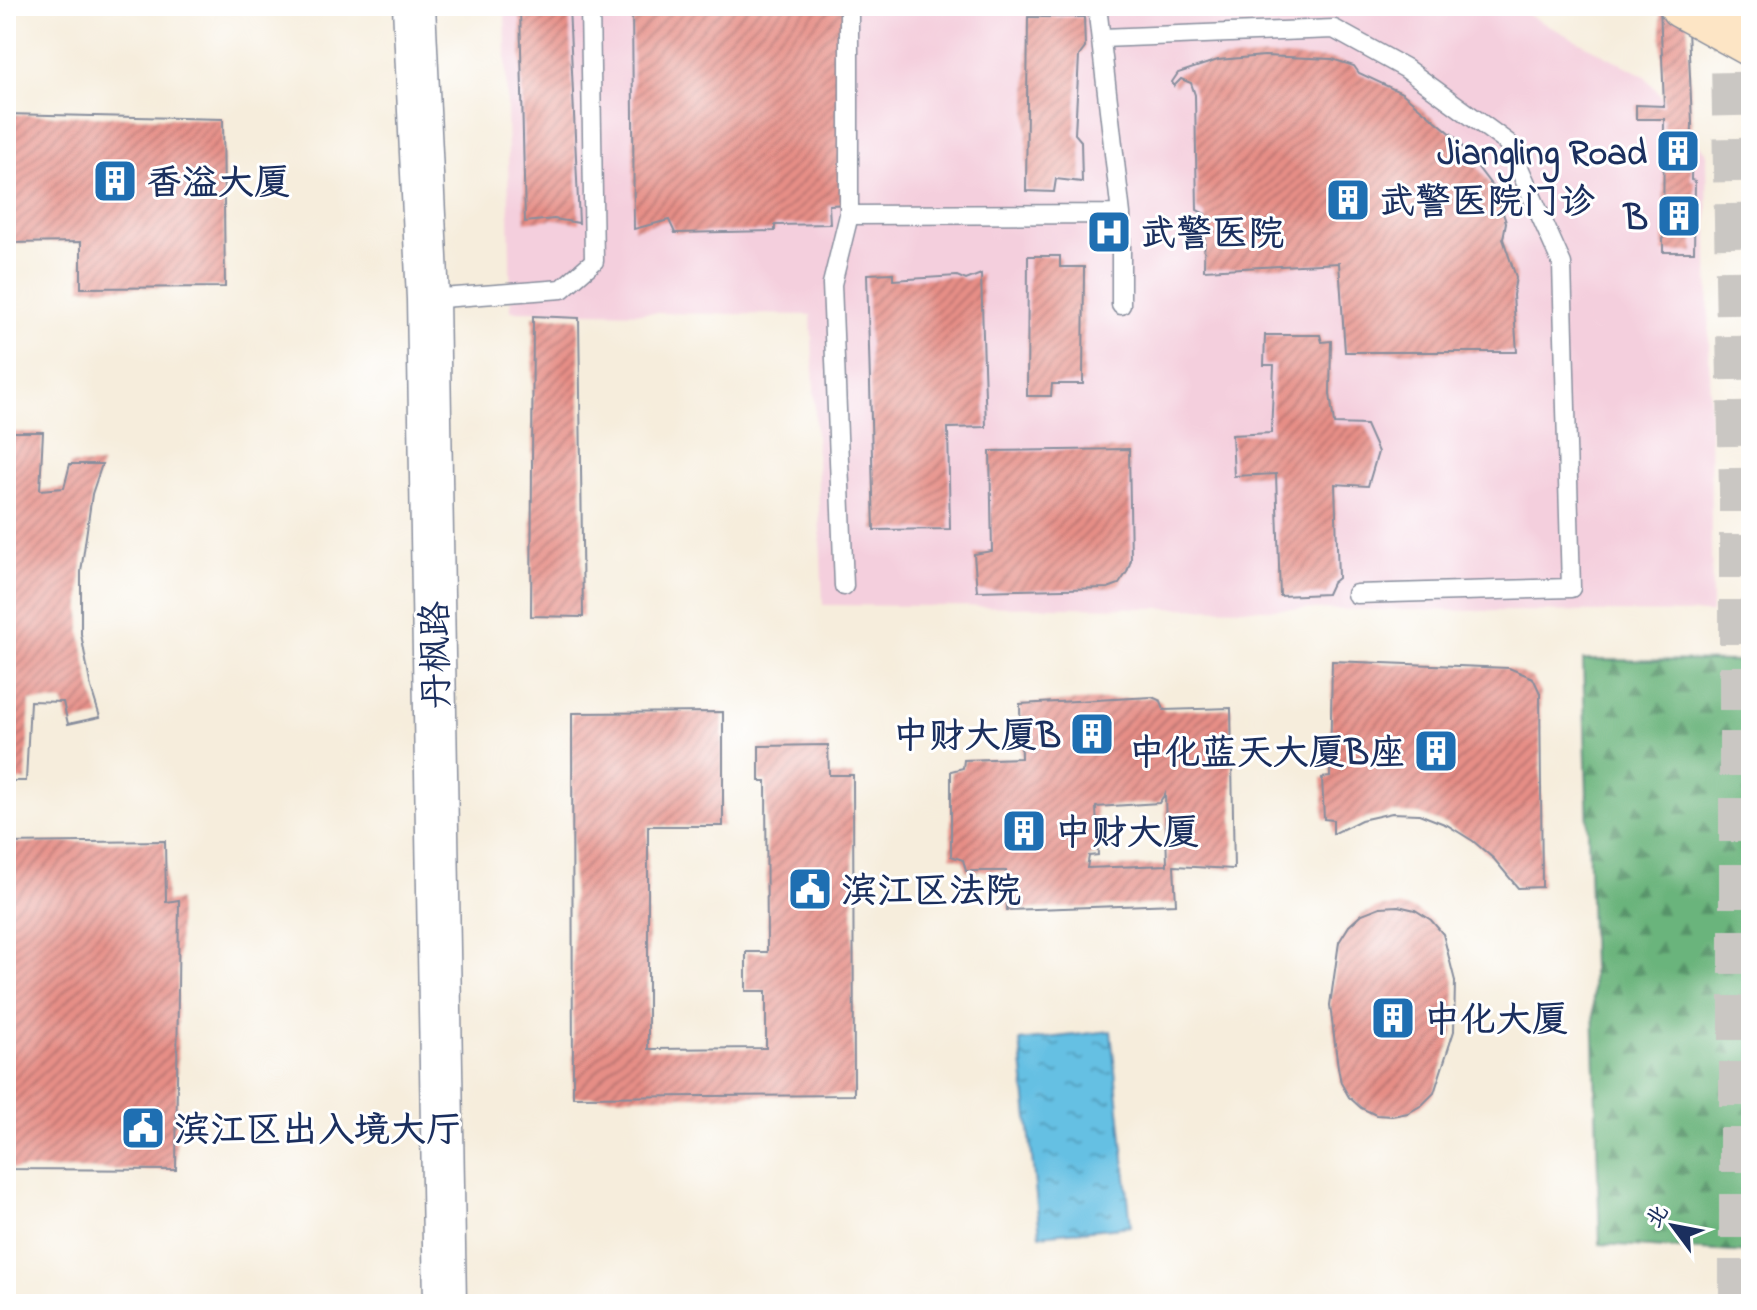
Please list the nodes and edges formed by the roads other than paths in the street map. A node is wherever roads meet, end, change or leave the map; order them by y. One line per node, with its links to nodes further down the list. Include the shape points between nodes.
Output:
1 (414, 6): 10 (street, 丹枫路)
2 (590, 6): 10 (lane, via 594,261 562,289)
3 (849, 6): 9 (lane)
4 (1097, 6): 6 (lane)
5 (1682, 6): 7 (main road)
6 (1102, 38): 8 (lane); 13 (lane, via 1334,29 1405,68 1508,143 1562,264 1571,588)
7 (1751, 44)
8 (1121, 214): 9 (lane); 11 (lane)
9 (849, 215): 12 (lane, via 832,284)
10 (428, 299): 14 (street, 丹枫路)
11 (1121, 305)
12 (844, 586)
13 (1356, 594)
14 (445, 1304)

